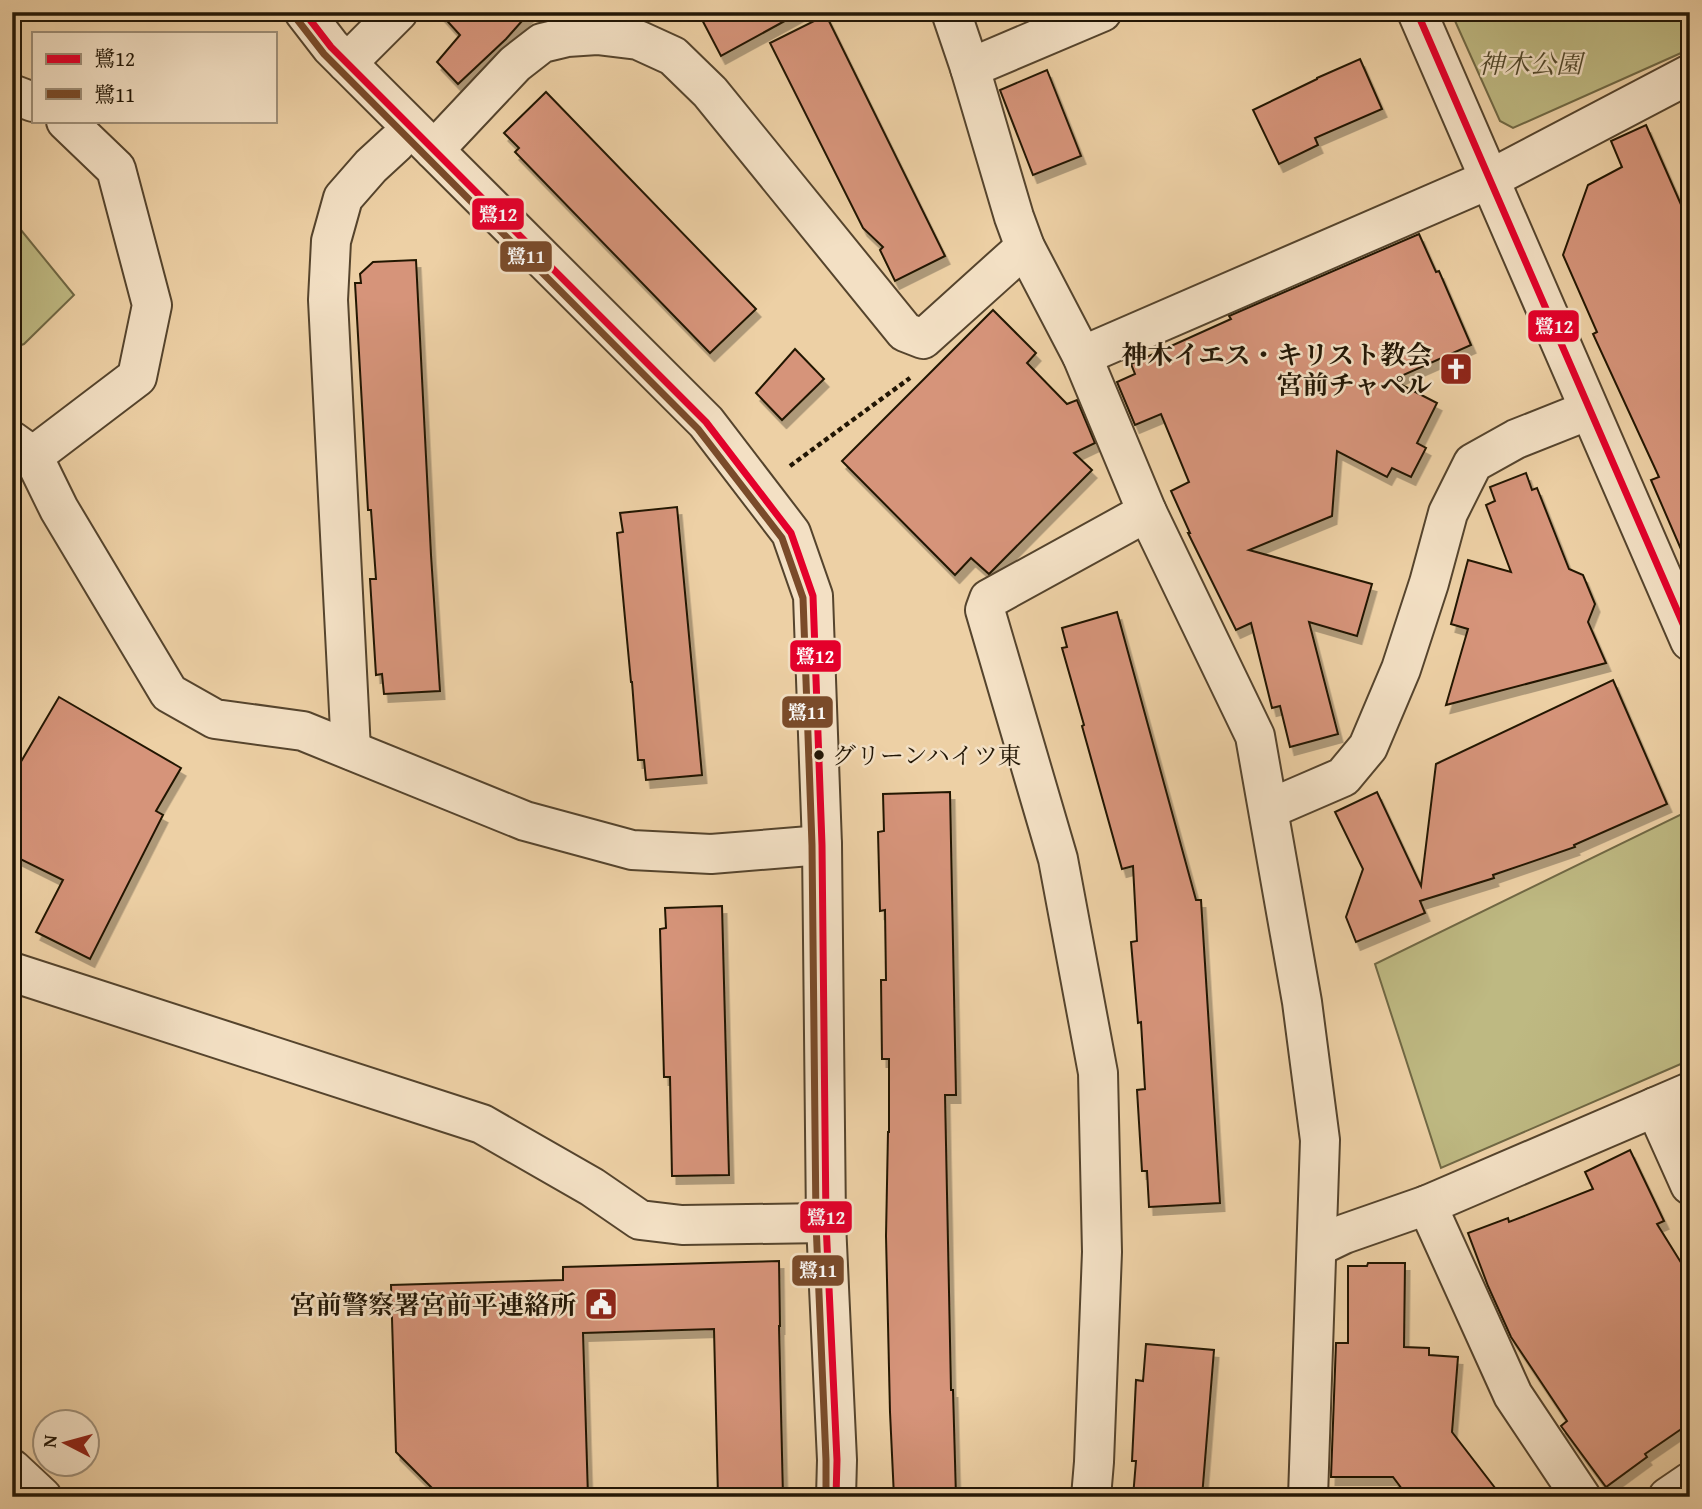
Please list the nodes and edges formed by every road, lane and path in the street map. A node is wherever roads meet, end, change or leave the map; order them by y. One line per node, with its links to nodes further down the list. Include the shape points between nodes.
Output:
1 (304, 12): 6 (street)
2 (398, 12): 6 (street)
3 (951, 12): 7 (street)
4 (1102, 12): 7 (street)
5 (1417, 12): 14 (street)
6 (347, 63): 13 (street)
7 (970, 68): 15 (street)
8 (1687, 83): 14 (street)
9 (12, 94): 10 (street)
10 (32, 102)
11 (67, 122): 19 (street, via 116,169 152,305 137,377)
12 (396, 143): 23 (street, via 343,198 331,241 328,300)
13 (435, 150): 15 (street, via 515,64 542,43 597,35 638,40 673,56 709,92 905,332 923,338); 25 (street, via 706,422 791,533 813,596)
14 (1490, 179): 16 (street); 18 (street)
15 (1025, 247): 16 (street)
16 (1082, 356): 21 (street)
17 (914, 375): 20 (path)
18 (1589, 410): 22 (street); 24 (street, via 1517,439 1473,463 1448,513 1401,669 1368,747 1343,777)
19 (23, 448): 23 (street, via 169,693 215,719 303,731)
20 (789, 468)
21 (1147, 512): 24 (street, via 1255,736); 37 (street, via 989,599 985,610 1058,859 1098,1073 1102,1252)
22 (1690, 641)
23 (351, 750): 25 (street, via 525,821 632,850 711,854)
24 (1269, 809): 32 (street, via 1320,1140)
25 (822, 845): 31 (street)
26 (12, 972): 31 (street, via 482,1124 640,1220 682,1225)
27 (1690, 1092): 28 (street)
28 (1655, 1107): 29 (street); 30 (street)
29 (1690, 1185)
30 (1427, 1205): 32 (street); 39 (street, via 1513,1395)
31 (826, 1223): 36 (street)
32 (1317, 1247): 38 (street)
33 (12, 1469): 35 (street)
34 (1690, 1482): 40 (street)
35 (42, 1497)
36 (836, 1497)
37 (1091, 1497)
38 (1308, 1497)
39 (1581, 1497)
40 (1668, 1497)

